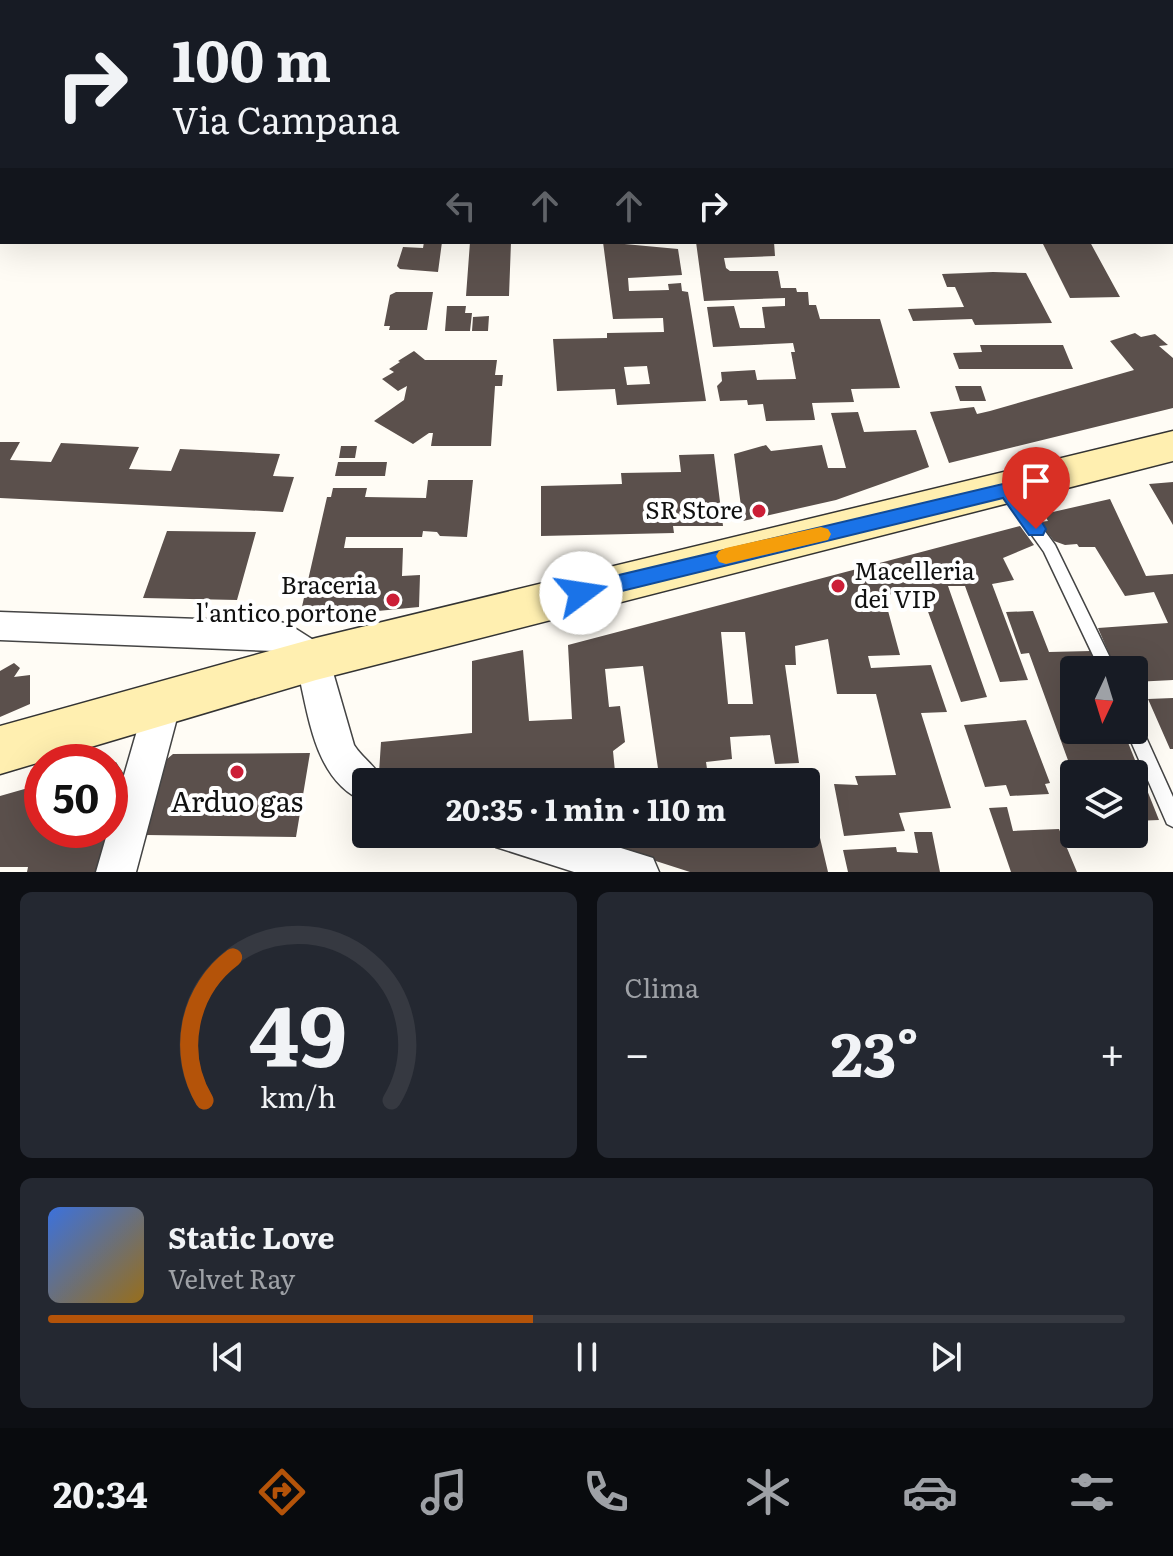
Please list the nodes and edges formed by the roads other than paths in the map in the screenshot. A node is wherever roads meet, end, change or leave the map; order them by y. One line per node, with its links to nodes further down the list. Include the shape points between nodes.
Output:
1 (1173, 446): 2 (main road)
2 (1007, 490): 4 (lane, via 1050,549); 5 (main road)
3 (0, 626): 5 (street, via 281,637)
4 (1101, 656)
5 (313, 659): 6 (main road); 9 (street, via 337,750)
6 (163, 703): 8 (main road); 12 (street)
7 (1141, 744): 10 (lane)
8 (0, 750)
9 (352, 772)
10 (1173, 818)
11 (558, 848): 13 (street)
12 (116, 872)
13 (639, 872)

